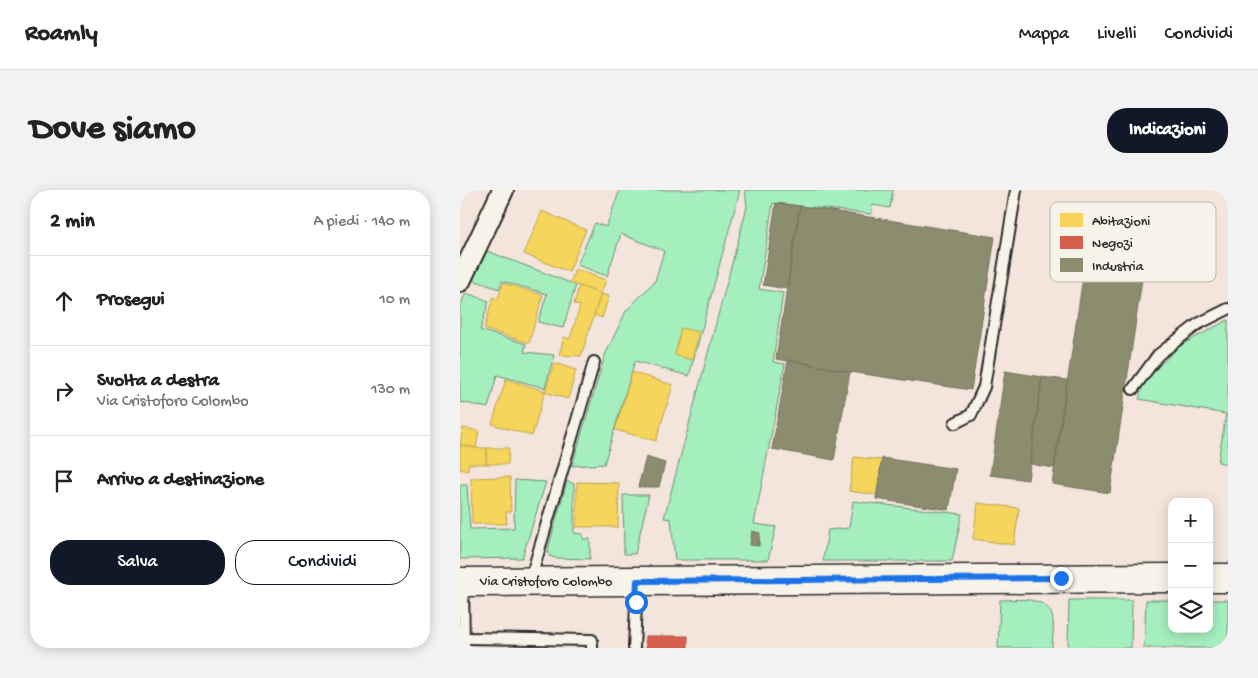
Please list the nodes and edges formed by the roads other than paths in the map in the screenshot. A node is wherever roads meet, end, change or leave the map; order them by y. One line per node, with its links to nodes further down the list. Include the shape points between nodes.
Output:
1 (503, 190): 3 (street)
2 (1016, 190): 7 (lane, via 984,387 971,415)
3 (460, 281)
4 (1228, 308): 6 (lane, via 1198,324 1158,355)
5 (594, 362): 13 (lane)
6 (1133, 389)
7 (955, 424)
8 (1168, 578): 11 (main road, Via Cristoforo Colombo)
9 (1213, 578): 10 (main road)
10 (1228, 578)
11 (637, 581): 13 (main road, Via Cristoforo Colombo); 16 (lane)
12 (462, 582): 13 (main road, Via Cristoforo Colombo); 14 (lane)
13 (529, 582)
14 (464, 643): 15 (lane, via 592,640)
15 (592, 648)
16 (634, 648)

